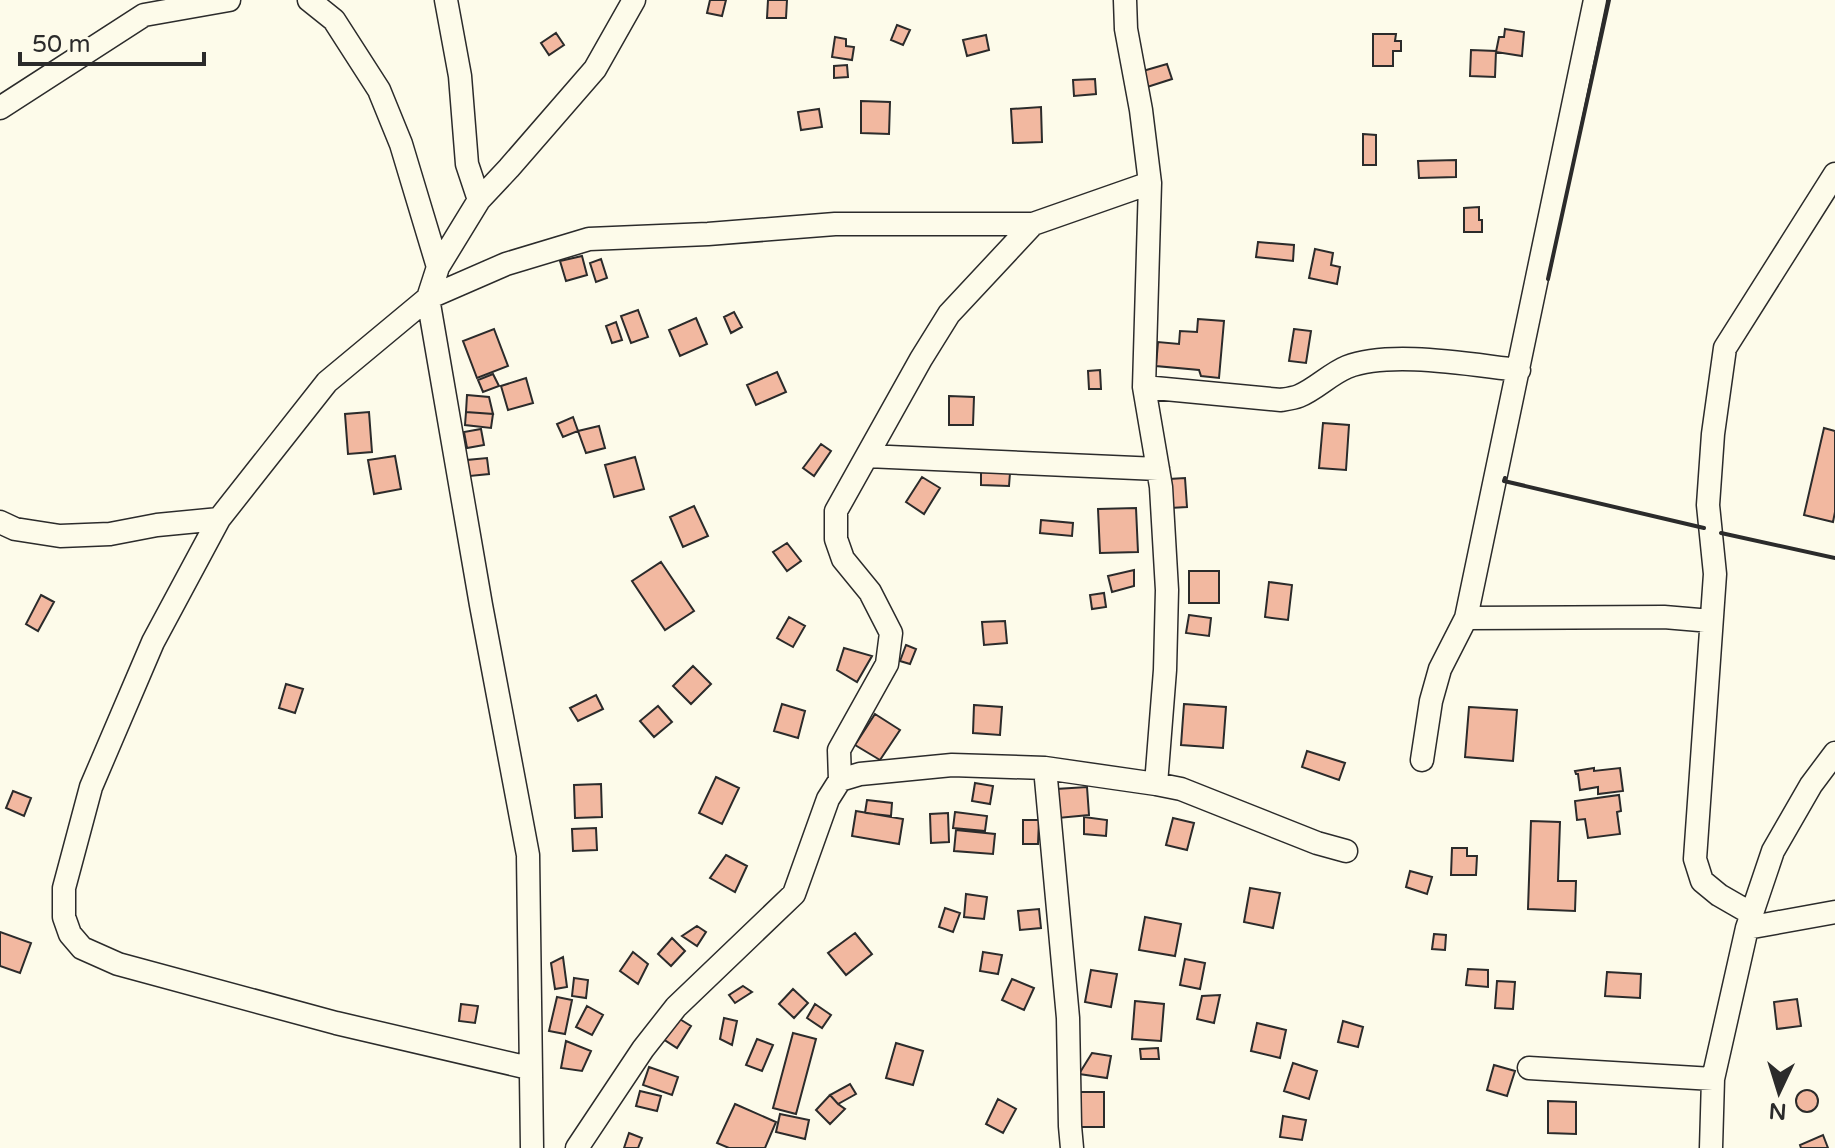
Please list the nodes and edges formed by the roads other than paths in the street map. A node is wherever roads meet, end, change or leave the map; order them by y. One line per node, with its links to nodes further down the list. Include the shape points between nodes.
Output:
1 (229, 0): 7 (street, via 144,15)
2 (309, 0): 12 (street, via 334,20 379,90)
3 (446, 0): 10 (street, via 460,76 467,164)
4 (634, 0): 10 (street, via 595,69)
5 (1125, 0): 9 (street)
6 (1595, 0): 14 (street)
7 (0, 108)
8 (1835, 174): 21 (street, via 1725,348 1708,505 1715,574)
9 (1150, 183): 11 (street); 15 (street)
10 (479, 200): 12 (street)
11 (1033, 224): 13 (street, via 835,224 589,239 506,264); 16 (street, via 949,314)
12 (438, 267): 13 (street)
13 (428, 298): 18 (street, via 327,382); 30 (street, via 528,855)
14 (1519, 370): 15 (street, via 1375,361 1347,368 1301,395 1281,400); 20 (street)
15 (1144, 387): 17 (street)
16 (867, 456): 17 (street); 25 (street, via 836,511 836,539 843,559 870,592 891,633 887,664 839,750)
17 (1158, 469): 26 (street, via 1167,590)
18 (219, 519): 19 (street, via 60,536); 30 (street, via 153,642 91,787 64,888 70,934 82,948 118,964)
19 (0, 522)
20 (1466, 618): 21 (street); 23 (street, via 1440,669)
21 (1711, 621): 29 (street, via 1695,859 1702,881)
22 (1835, 753): 29 (street, via 1773,851)
23 (1422, 760)
24 (1045, 768): 25 (street, via 952,765); 26 (street); 35 (street, via 1067,1005)
25 (840, 780): 34 (street, via 828,799 794,894 676,1007)
26 (1156, 784): 27 (street)
27 (1346, 851)
28 (1835, 912): 29 (street)
29 (1749, 921): 32 (street)
30 (529, 1068): 33 (street)
31 (1529, 1068): 32 (street)
32 (1713, 1079): 36 (street)
33 (532, 1148)
34 (577, 1148)
35 (1072, 1148)
36 (1711, 1148)

